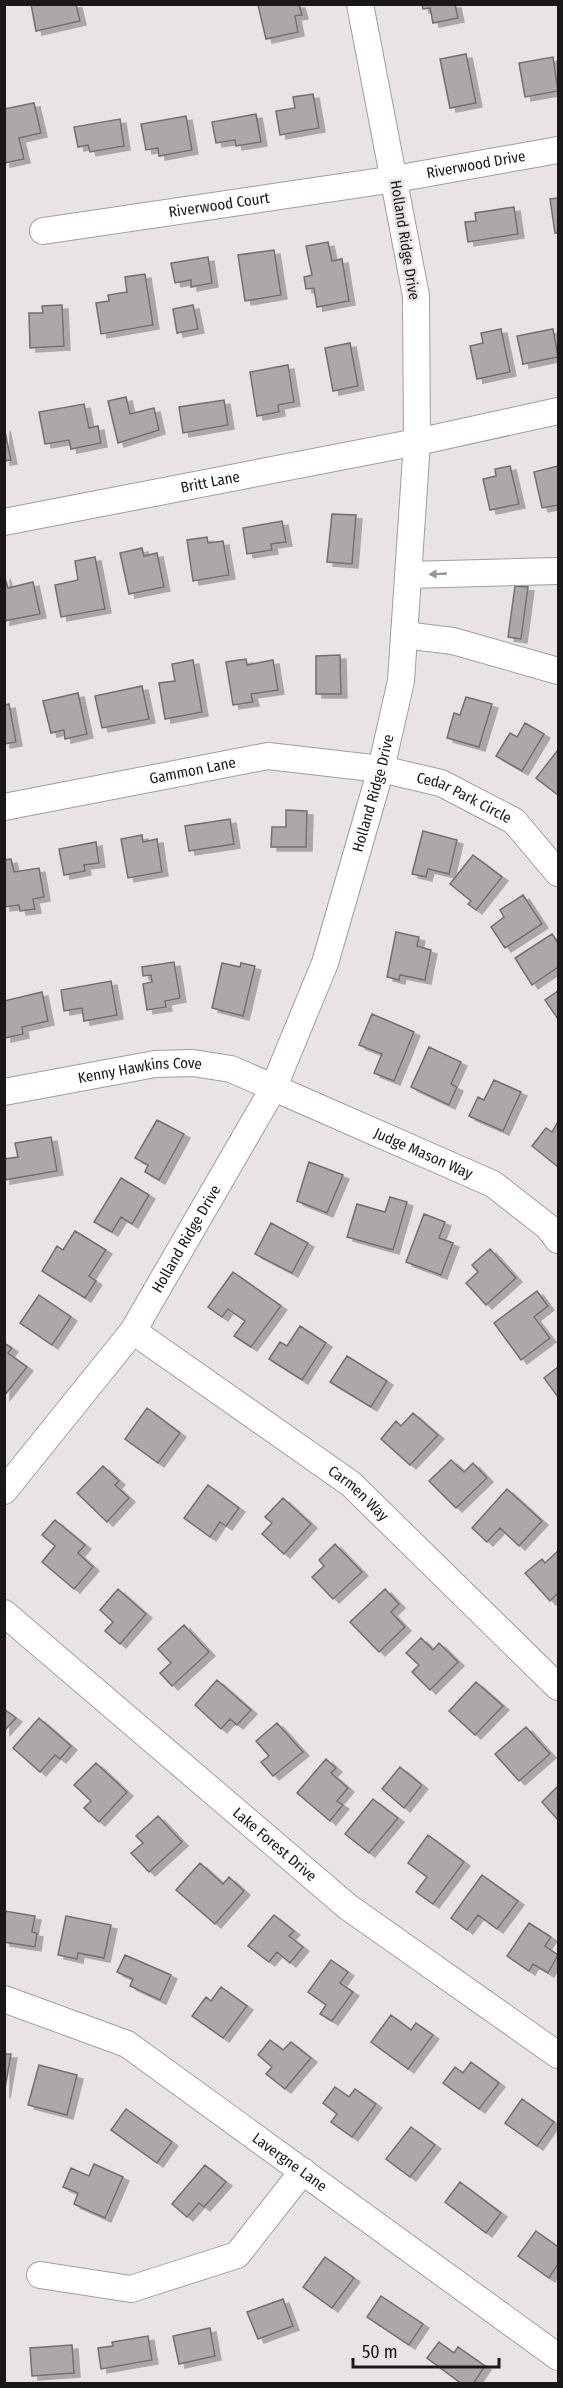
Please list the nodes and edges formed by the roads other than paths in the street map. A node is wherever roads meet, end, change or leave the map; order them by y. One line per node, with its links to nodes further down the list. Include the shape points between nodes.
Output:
1 (360, 4): 3 (street, Holland Ridge Drive)
2 (558, 150): 3 (street, Riverwood Drive)
3 (395, 179): 4 (street, Riverwood Court); 6 (street, Holland Ridge Drive, via 416,296)
4 (43, 231)
5 (558, 411): 6 (street)
6 (417, 442): 7 (street, Britt Lane); 9 (street, Holland Ridge Drive)
7 (4, 522)
8 (558, 571): 9 (street, one-way to 9)
9 (408, 575): 10 (street, Holland Ridge Drive)
10 (404, 635): 11 (street, via 453,641); 12 (street, Holland Ridge Drive, via 401,681)
11 (558, 671)
12 (381, 769): 13 (street, Gammon Lane, via 268,756); 14 (street, Cedar Park Circle, via 441,783 514,821); 15 (street, Holland Ridge Drive, via 325,963)
13 (4, 807)
14 (558, 873)
15 (273, 1089): 16 (street, Kenny Hawkins Cove, via 231,1069 193,1063 155,1064); 17 (street, Judge Mason Way, via 493,1184 548,1227); 18 (street, Holland Ridge Drive)
16 (4, 1092)
17 (558, 1240)
18 (133, 1330): 19 (street, Holland Ridge Drive); 21 (street, Carmen Way, via 351,1484)
19 (4, 1491)
20 (4, 1613): 23 (street, Lake Forest Drive, via 348,1907)
21 (558, 1687)
22 (4, 1999): 24 (street, Lavergne Lane, via 127,2044)
23 (558, 2055)
24 (303, 2171): 25 (street, via 237,2255 131,2289); 26 (street, Lavergne Lane)
25 (40, 2275)
26 (558, 2357)

